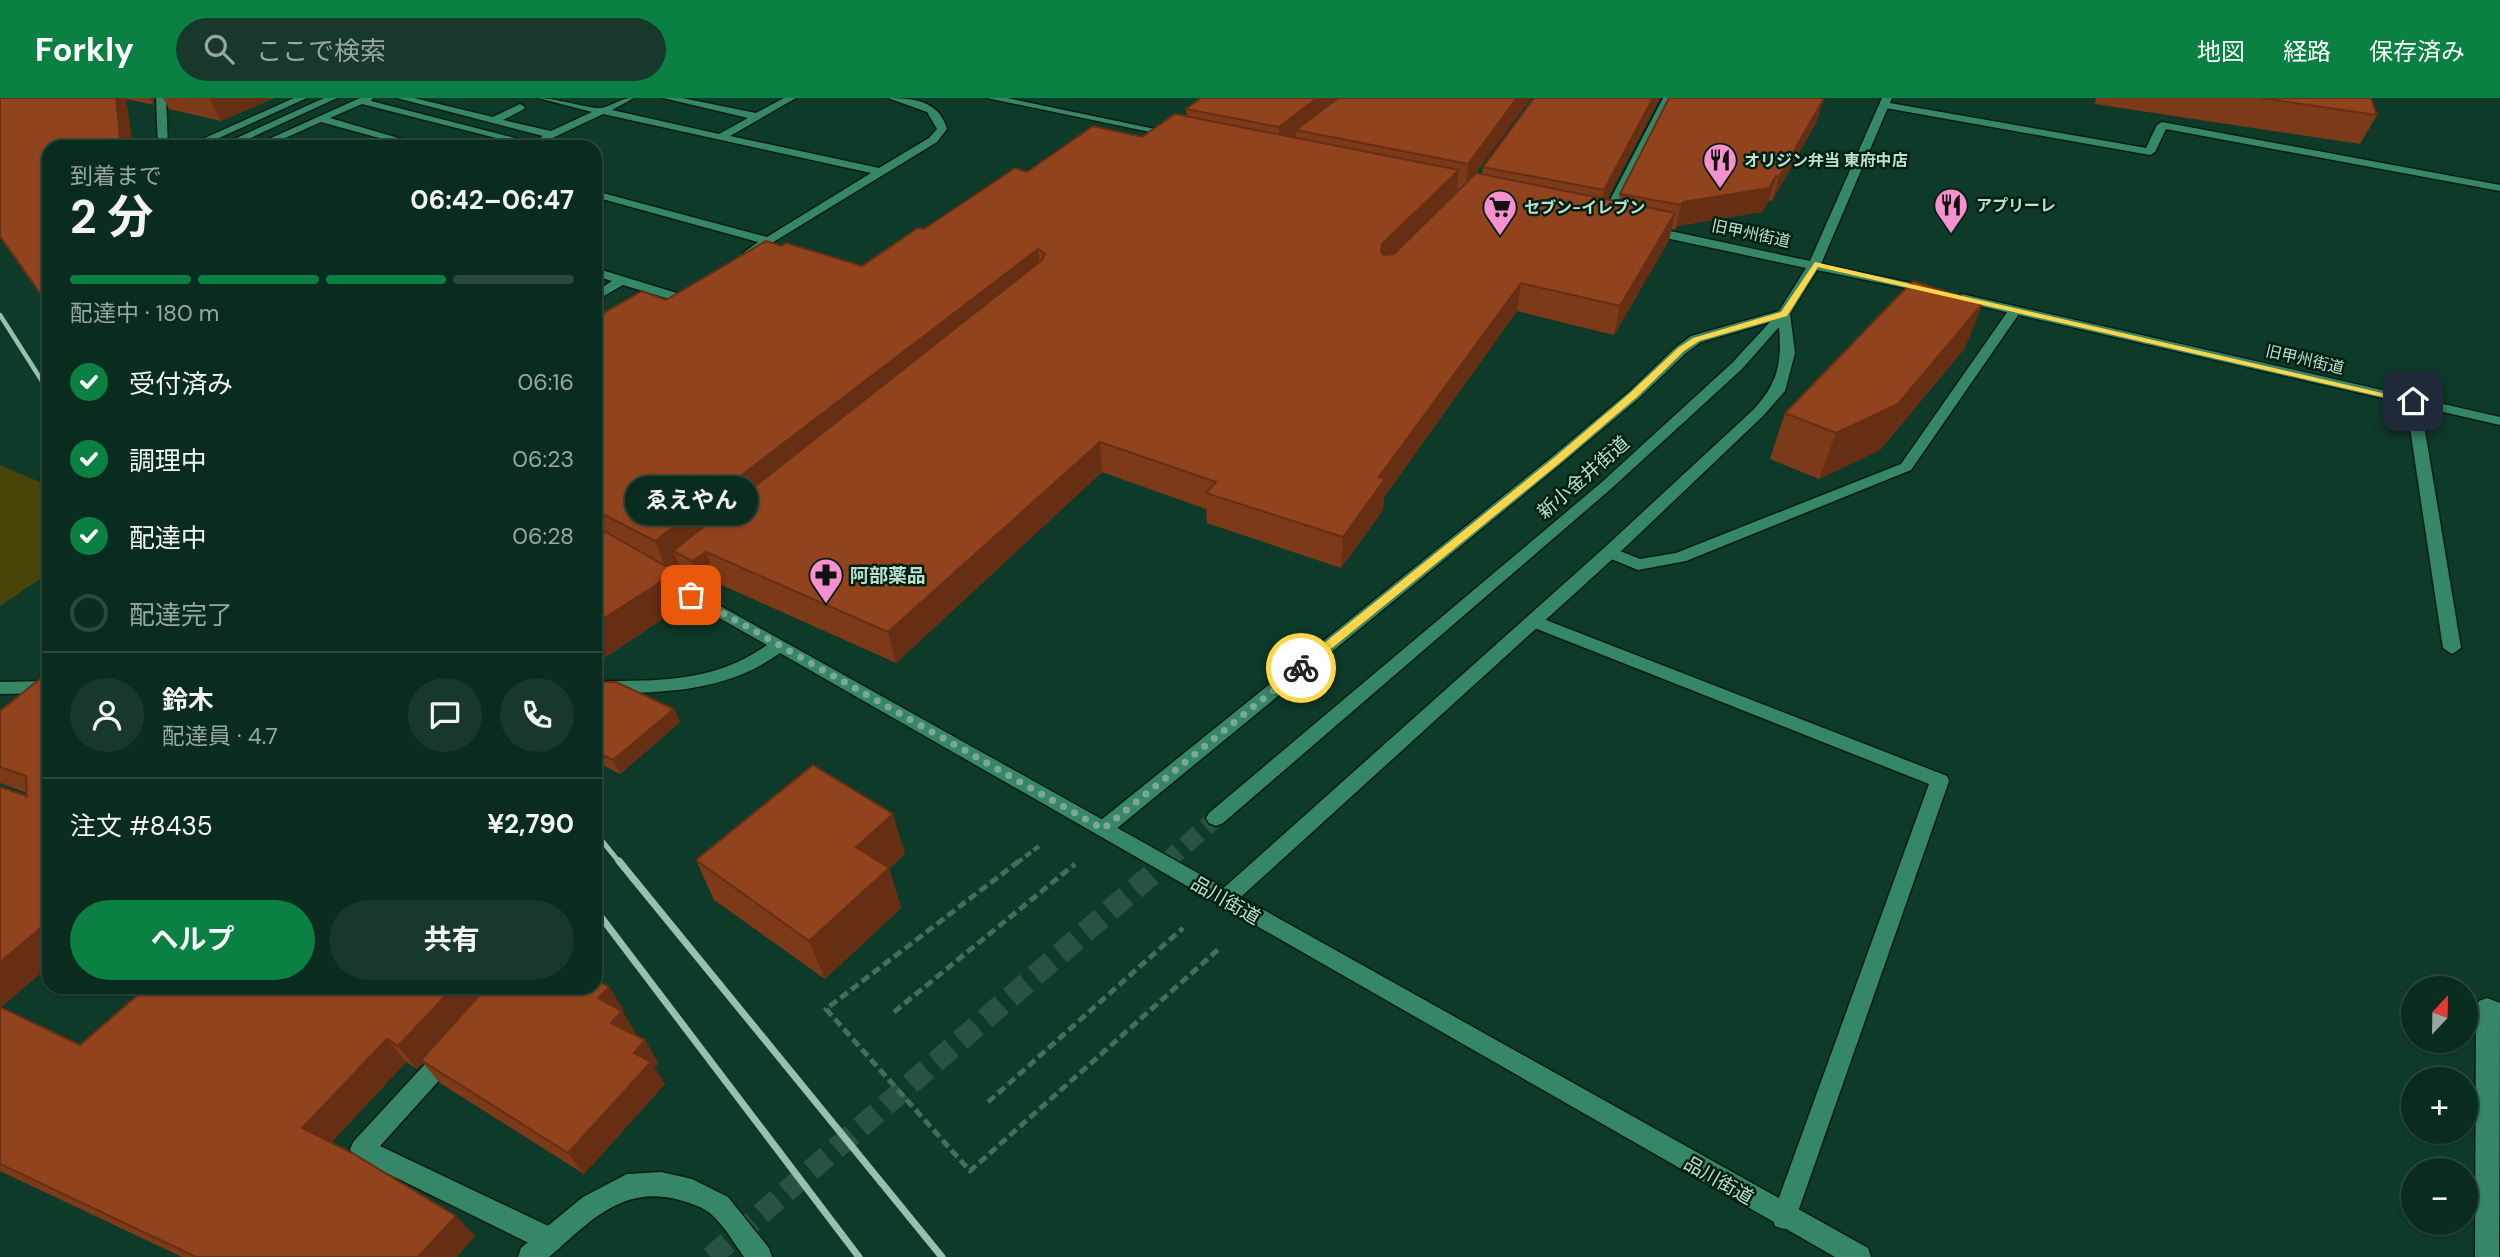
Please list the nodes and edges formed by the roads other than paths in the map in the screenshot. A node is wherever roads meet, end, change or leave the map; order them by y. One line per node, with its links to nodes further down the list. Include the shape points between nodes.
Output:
1 (161, 98): 26 (main road)
2 (302, 98): 21 (main road)
3 (332, 98): 25 (main road)
4 (402, 98): 15 (main road)
5 (454, 98): 15 (main road)
6 (543, 98): 17 (main road)
7 (629, 98): 17 (main road)
8 (668, 98): 18 (main road)
9 (791, 98): 18 (main road)
10 (893, 98): 32 (main road, via 929,108 940,117 942,129 933,140)
11 (992, 98): 24 (main road)
12 (1668, 98): 36 (main road)
13 (364, 100): 19 (main road); 30 (main road)
14 (1886, 101): 33 (main road, via 2150,152 2162,125); 41 (main road, 新小金井街道)
15 (436, 106): 20 (main road)
16 (520, 107): 20 (main road)
17 (602, 111): 22 (main road); 23 (main road)
18 (758, 117): 23 (main road)
19 (320, 119): 28 (main road); 29 (main road)
20 (493, 121): 22 (main road)
21 (222, 133): 25 (main road); 27 (main road)
22 (552, 135): 31 (main road)
23 (721, 137): 32 (main road)
24 (1190, 138)
25 (241, 139)
26 (163, 140)
27 (206, 140)
28 (272, 140)
29 (389, 140)
30 (509, 140)
31 (542, 140)
32 (880, 172): 39 (main road)
33 (2500, 188)
34 (602, 196): 39 (main road)
35 (1592, 218): 36 (main road)
36 (1605, 221): 37 (main road)
37 (1619, 224)
38 (1632, 226): 41 (main road, 旧甲州街道)
39 (768, 241): 40 (main road)
40 (733, 262)
41 (1815, 264): 46 (main road, 旧甲州街道); 47 (main road, 新小金井街道)
42 (602, 274): 43 (main road)
43 (622, 281): 44 (main road); 45 (main road)
44 (602, 293)
45 (676, 297)
46 (2015, 311): 48 (main road, 旧甲州街道); 50 (main road, via 1906,467 1680,557 1638,565)
47 (1784, 314): 50 (main road, via 1788,353 1779,391); 59 (main road, 新小金井街道, via 1678,422); 60 (main road, via 1696,339 1681,350 1558,459)
48 (2413, 401): 49 (main road, 旧甲州街道); 54 (main road)
49 (2500, 421)
50 (1611, 552): 52 (main road)
51 (648, 570): 53 (main road, 品川街道, via 674,578)
52 (1533, 621): 61 (main road); 64 (main road, via 1940,781)
53 (779, 645): 56 (main road, via 726,676); 60 (main road, 品川街道)
54 (2452, 648)
55 (42, 687): 57 (main road); 58 (main road)
56 (602, 687)
57 (0, 688)
58 (9, 705)
59 (1216, 818)
60 (1103, 829): 61 (main road, 品川街道)
61 (1225, 899): 64 (main road, 品川街道)
62 (2500, 1013): 69 (main road, via 2487,1008)
63 (463, 1038): 65 (main road, via 362,1149)
64 (1784, 1217): 68 (main road, 品川街道)
65 (550, 1240): 66 (main road); 67 (main road, via 592,1205 627,1186 661,1184 692,1191 719,1205)
66 (530, 1257)
67 (760, 1257)
68 (1859, 1257)
69 (2487, 1257)

